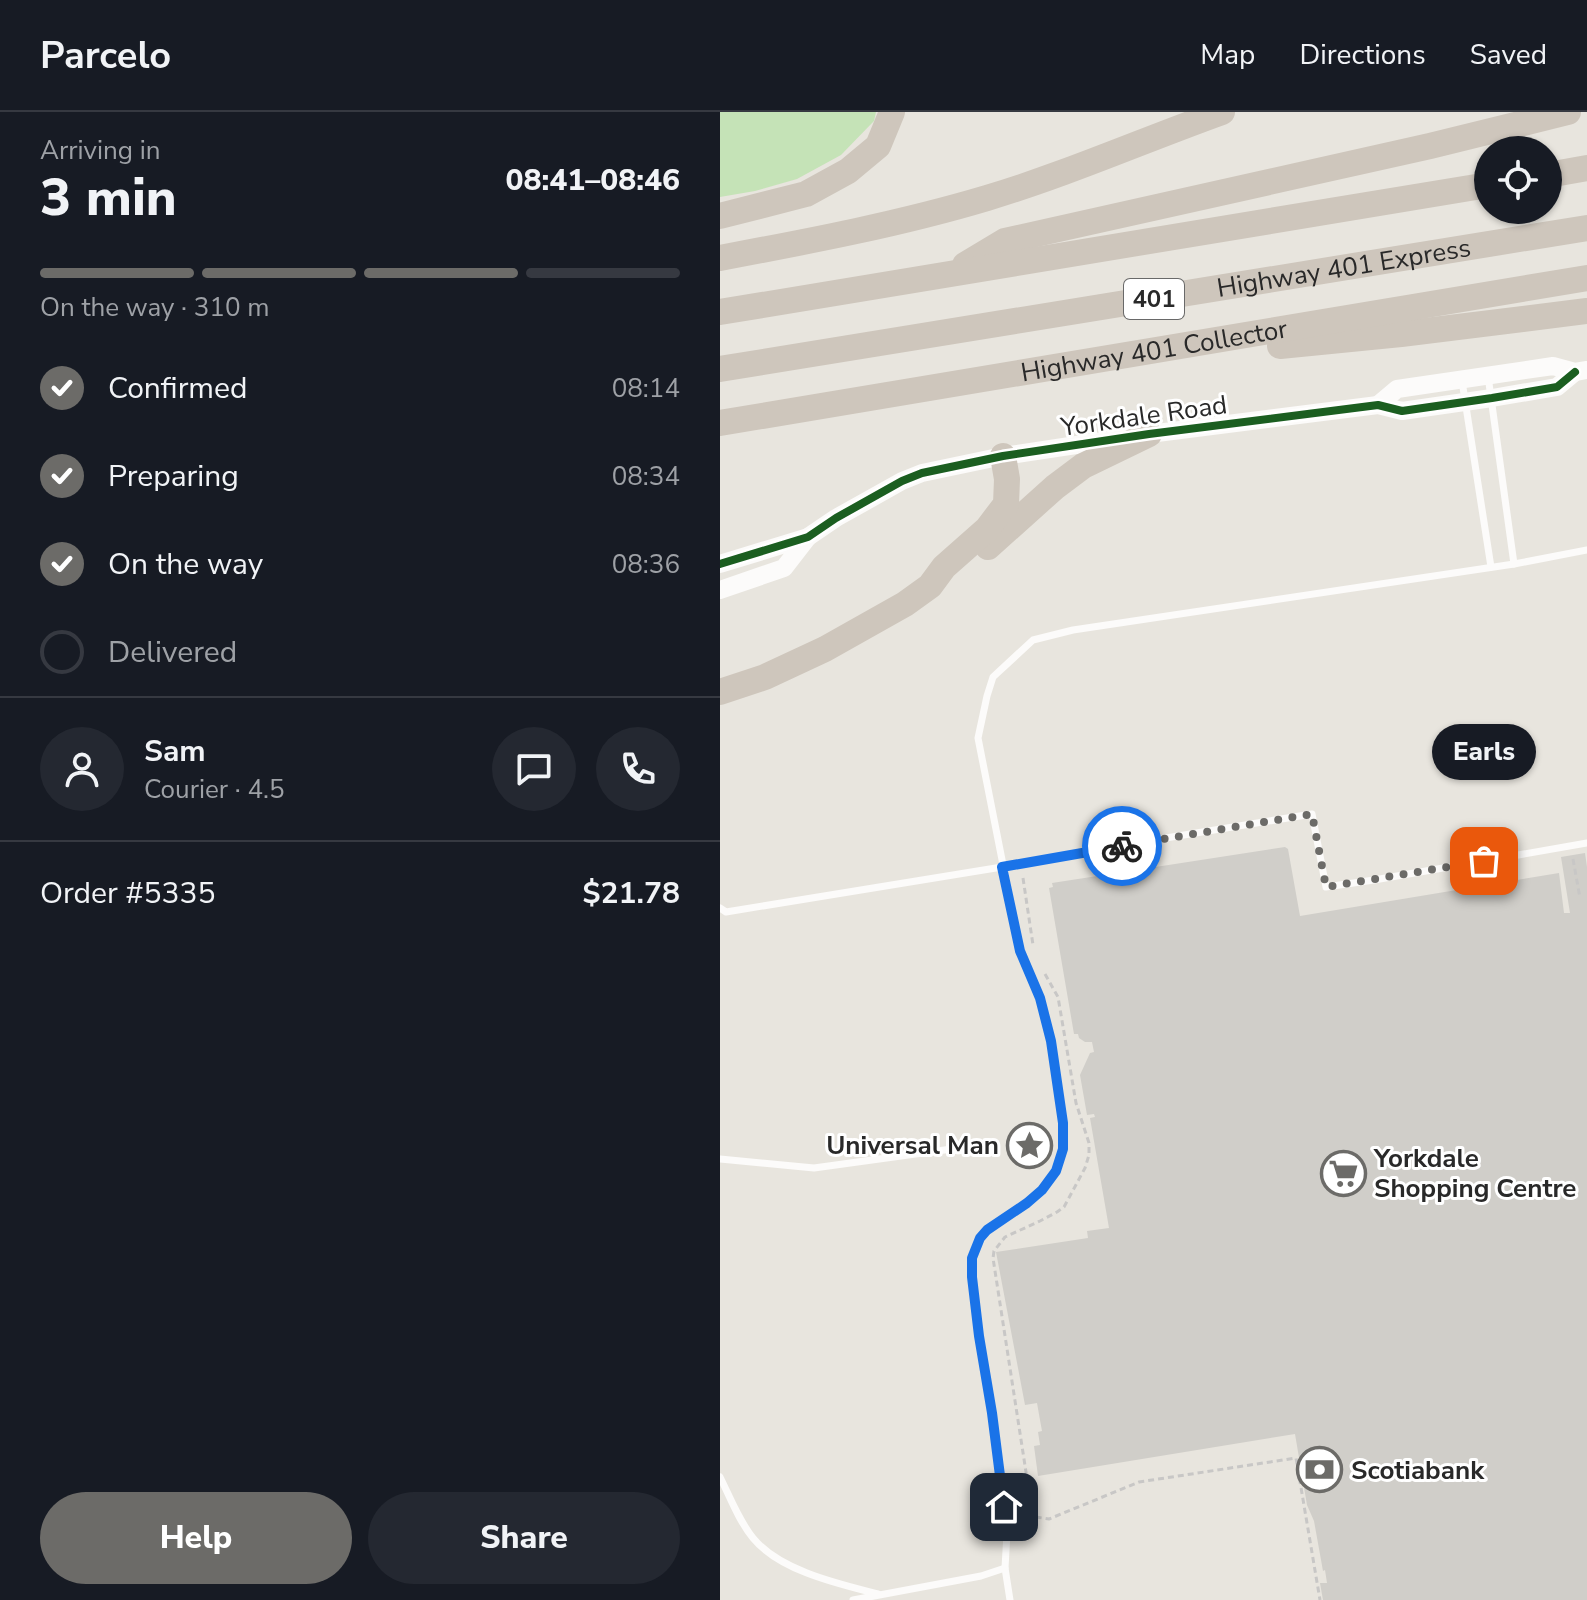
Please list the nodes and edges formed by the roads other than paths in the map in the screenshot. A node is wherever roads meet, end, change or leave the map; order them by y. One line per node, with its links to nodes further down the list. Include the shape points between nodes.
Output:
1 (892, 112): 8 (highway, via 878,146 848,171 806,194)
2 (1222, 112): 4 (highway)
3 (1568, 112): 11 (highway, via 1005,241)
4 (1201, 118): 10 (highway, via 990,197)
5 (1587, 168): 6 (highway)
6 (1562, 172)
7 (1474, 187): 11 (highway, 401)
8 (720, 216)
9 (1587, 228): 16 (highway, Highway 401 Express / 401)
10 (720, 258)
11 (953, 273): 14 (highway, 401)
12 (1587, 278): 15 (highway, Highway 401 Collector / 401)
13 (1587, 311): 15 (highway)
14 (720, 312)
15 (1053, 368): 23 (highway, Highway 401 Collector / 401)
16 (720, 369)
17 (1581, 371): 18 (street, Yorkdale Road, via 1553,366); 20 (street, Yorkdale Road, via 1557,387)
18 (1488, 375): 19 (street, Yorkdale Road); 20 (lane)
19 (1461, 379): 21 (lane); 22 (street, Yorkdale Road, via 1397,389)
20 (1492, 398): 21 (street, Yorkdale Road); 29 (lane)
21 (1466, 402): 22 (street, Yorkdale Road, via 1402,411); 30 (lane)
22 (1378, 405): 24 (street, Yorkdale Road)
23 (720, 423)
24 (1149, 434): 25 (street, Yorkdale Road); 31 (highway, via 1083,466 951,580)
25 (1003, 456): 26 (street, Yorkdale Road, via 902,481); 31 (highway, via 1006,504)
26 (808, 537): 28 (street, Yorkdale Road); 32 (street, Yorkdale Road, via 784,568)
27 (1587, 550): 29 (lane)
28 (720, 564)
29 (1514, 564): 30 (lane)
30 (1491, 567): 35 (lane, via 1033,640 993,677 978,738)
31 (930, 586): 33 (highway, via 825,649)
32 (720, 590)
33 (720, 692)
34 (1587, 843): 35 (lane, via 1326,887 1312,814)
35 (1002, 867): 36 (lane); 41 (lane, via 1020,951 1051,1041 1063,1123 1056,1171 1027,1203 987,1230 972,1258 1007,1533)
36 (723, 910): 37 (lane)
37 (720, 919)
38 (959, 1148): 39 (lane, via 814,1168)
39 (720, 1159)
40 (720, 1477): 42 (lane, via 755,1541 783,1562 822,1580)
41 (1005, 1568): 42 (lane); 44 (lane)
42 (878, 1594): 43 (lane)
43 (853, 1600)
44 (1010, 1600)

